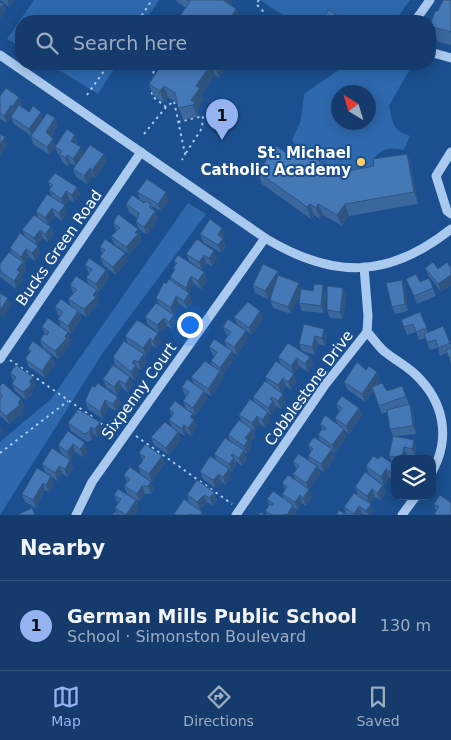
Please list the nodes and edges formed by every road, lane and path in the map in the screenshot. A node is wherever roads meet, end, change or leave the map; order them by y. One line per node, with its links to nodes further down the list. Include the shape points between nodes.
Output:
1 (152, 0): 4 (path)
2 (258, 0): 5 (path, via 256,4)
3 (430, 0): 6 (street)
4 (142, 15)
5 (264, 15)
6 (419, 15)
7 (436, 54): 8 (street)
8 (451, 58)
9 (2, 60): 10 (street)
10 (15, 69)
11 (17, 70): 18 (street)
12 (105, 70): 14 (path)
13 (154, 70): 15 (path, via 152,96)
14 (87, 95)
15 (166, 107): 16 (path, via 174,101); 17 (path)
16 (178, 122): 20 (path); 20 (path, via 203,116 202,128)
17 (144, 134)
18 (141, 152): 24 (street); 27 (street, Bucks Green Road)
19 (451, 152): 22 (street, via 436,176)
20 (185, 154): 21 (path)
21 (182, 160)
22 (451, 214)
23 (451, 229): 25 (street, via 424,250 406,258 386,265)
24 (265, 238): 25 (street, via 294,254 331,267); 29 (street, Sixpenny Court)
25 (364, 267): 26 (street, Cobblestone Drive)
26 (367, 332): 32 (street, via 383,351 422,381 440,408 444,439); 34 (street, Cobblestone Drive, via 325,385)
27 (1, 357): 28 (path)
28 (68, 400): 30 (path); 31 (path)
29 (128, 430): 30 (street, Sixpenny Court); 34 (path)
30 (122, 438): 35 (street, Sixpenny Court, via 92,482)
31 (0, 453)
32 (436, 465)
33 (413, 500): 36 (street)
34 (238, 512)
35 (76, 515)
36 (402, 515)

